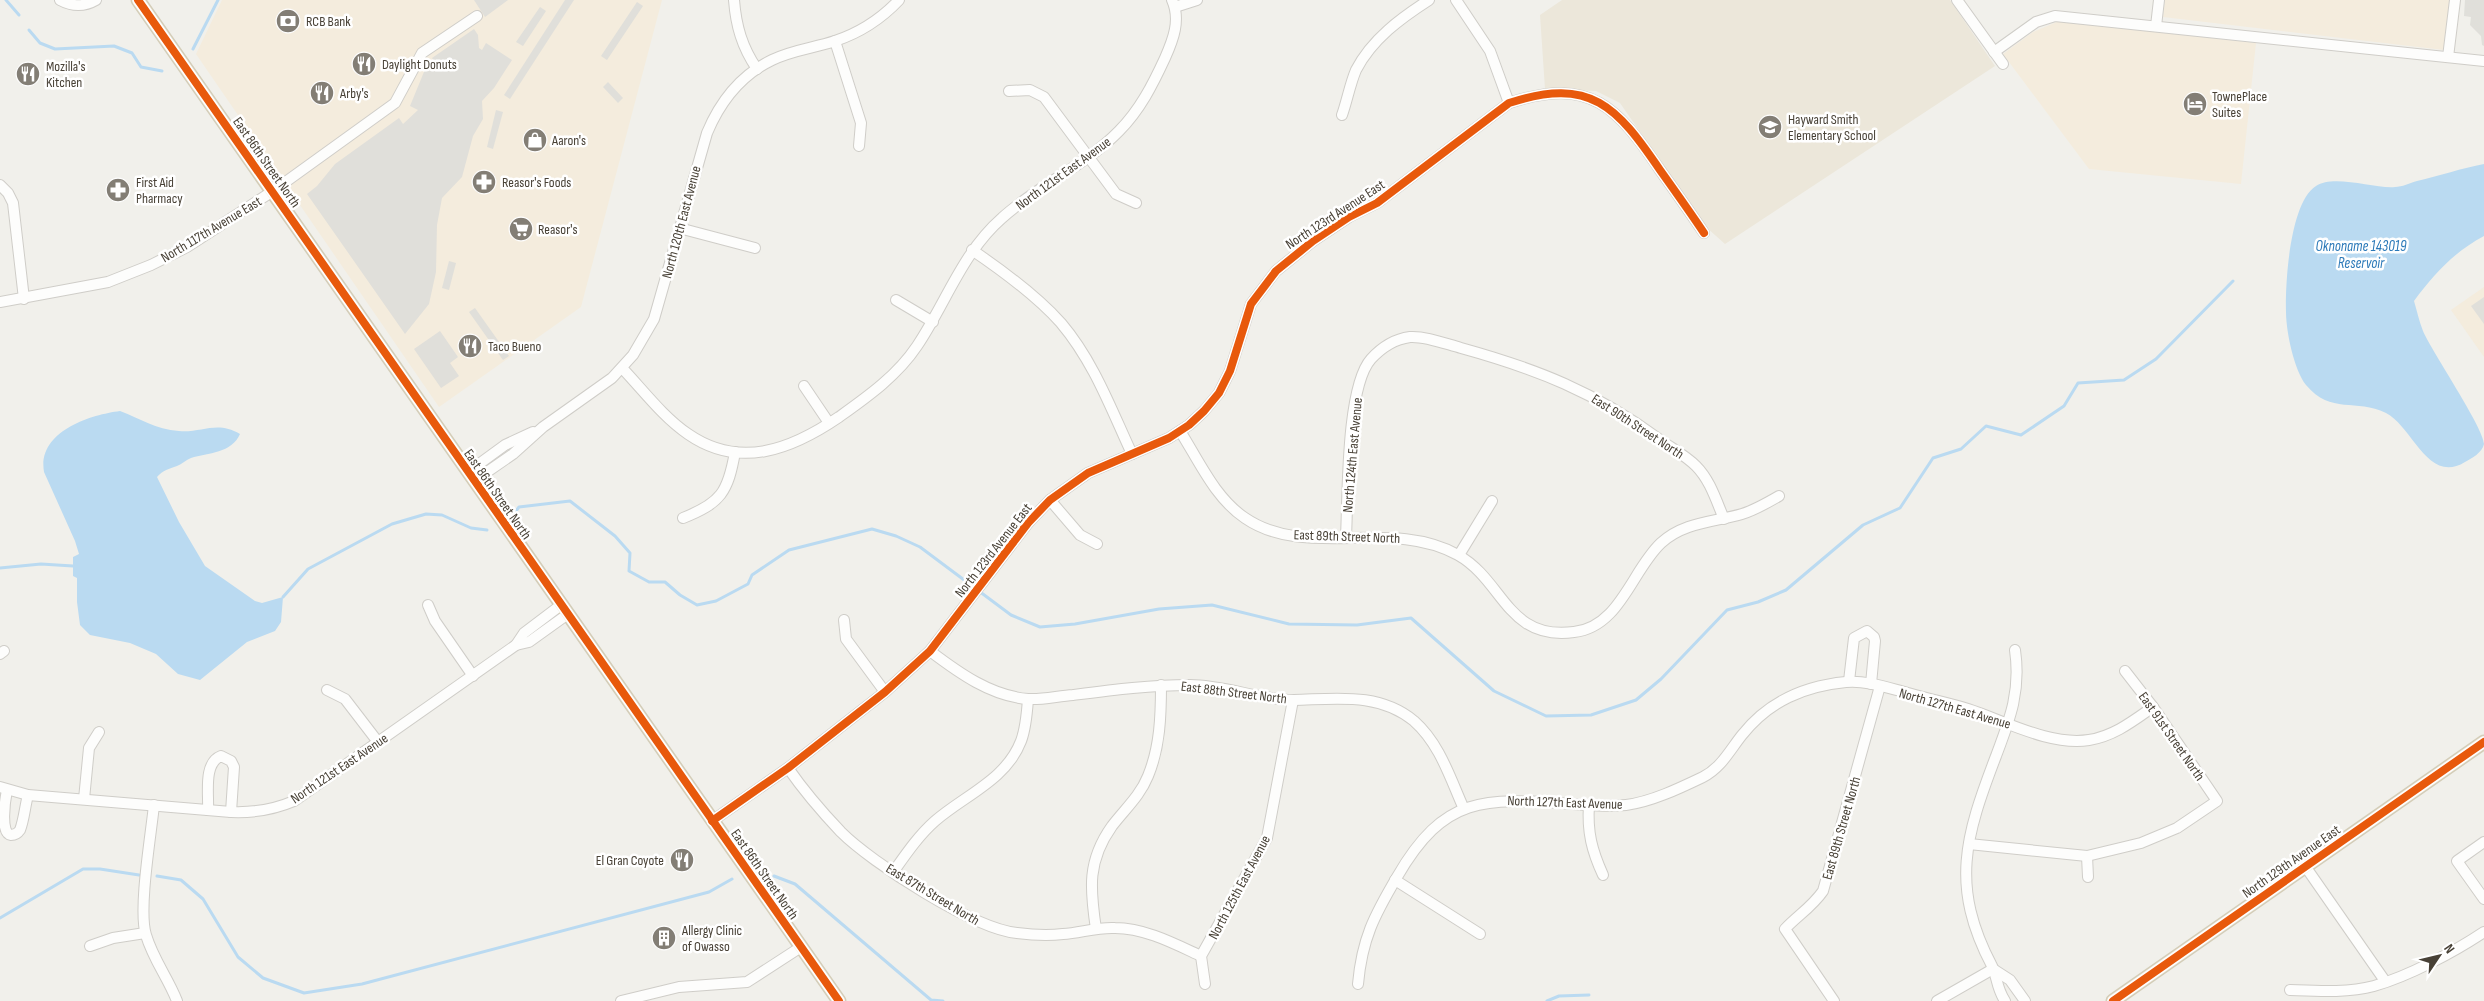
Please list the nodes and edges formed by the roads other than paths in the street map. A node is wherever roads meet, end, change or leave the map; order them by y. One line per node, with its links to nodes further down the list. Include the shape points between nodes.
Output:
1 (60, 0): 2 (street, via 72,6)
2 (96, 0)
3 (138, 0): 27 (main road, East 86th Street North)
4 (734, 0): 20 (street, via 742,43)
5 (899, 0): 15 (street, North 120th East Avenue, via 867,26)
6 (1197, 0): 12 (street, North 121st East Avenue)
7 (1429, 0): 23 (street, via 1390,27 1367,53 1356,71)
8 (1456, 0): 22 (street, via 1490,51)
9 (1957, 0): 16 (street)
10 (2159, 0): 14 (street)
11 (2454, 0): 17 (street)
12 (1174, 3): 25 (street, North 121st East Avenue, via 1177,18 1171,43 1144,99 1119,131)
13 (477, 16): 27 (street, North 117th Avenue East, via 422,53 395,103)
14 (2156, 26): 16 (street, via 2055,16 2036,22); 17 (street)
15 (835, 40): 20 (street, North 120th East Avenue, via 784,55); 24 (street, via 861,122)
16 (1994, 52): 19 (street)
17 (2448, 58): 18 (street)
18 (2484, 61)
19 (2003, 64)
20 (757, 69): 29 (street, North 120th East Avenue, via 731,92 714,116 700,150)
21 (1009, 91): 25 (street, via 1030,90 1044,97)
22 (1509, 103): 30 (street, North 123rd Avenue East, via 1550,93 1574,95 1610,108 1629,126); 41 (street, North 123rd Avenue East, via 1377,203 1313,241 1276,271 1251,304 1230,371 1219,393)
23 (1342, 115)
24 (859, 146)
25 (1088, 156): 28 (street, via 1116,194); 32 (street, North 121st East Avenue, via 1003,216)
26 (0, 185): 33 (street, via 13,203)
27 (273, 192): 33 (street, North 117th Avenue East, via 187,247 151,265 108,282); 44 (main road, East 86th Street North)
28 (1136, 203)
29 (679, 228): 31 (street); 38 (street, North 120th East Avenue, via 654,319)
30 (1704, 233)
31 (755, 248)
32 (972, 250): 36 (street, North 121st East Avenue); 43 (street, via 1041,303 1062,325 1096,377)
33 (24, 299): 35 (street, North 117th Avenue East)
34 (896, 300): 36 (street)
35 (0, 302)
36 (933, 322): 40 (street, North 121st East Avenue, via 916,349 887,380)
37 (1380, 350): 49 (street, East 90th Street North, via 1411,337 1426,339 1551,376 1592,396 1629,417 1696,466 1706,478); 50 (street, North 124th East Avenue, via 1370,360 1358,392 1350,447)
38 (622, 368): 42 (street, via 688,434); 44 (street, North 120th East Avenue, via 543,427 505,445)
39 (804, 386): 40 (street)
40 (829, 423): 42 (street, North 121st East Avenue, via 783,448 756,453)
41 (1180, 431): 43 (street, North 123rd Avenue East); 50 (street, East 89th Street North, via 1215,488 1244,518 1291,536)
42 (736, 452): 48 (street, via 729,480 715,501 708,508)
43 (1132, 454): 46 (street, North 123rd Avenue East, via 1088,473)
44 (471, 477): 54 (main road, East 86th Street North)
45 (1779, 496): 49 (street, via 1754,510)
46 (1050, 500): 51 (street, via 1080,536); 57 (street, North 123rd Avenue East, via 1028,523)
47 (1492, 501): 52 (street)
48 (683, 518)
49 (1724, 519): 52 (street, East 89th Street North, via 1688,526 1662,542 1612,611 1604,619 1576,632 1556,633 1536,630 1528,625 1510,611 1482,575)
50 (1346, 537): 52 (street, East 89th Street North, via 1412,539)
51 (1097, 544)
52 (1459, 555)
53 (428, 605): 59 (street, via 435,621)
54 (564, 610): 59 (street, North 121st East Avenue, via 524,633 516,645); 81 (main road, East 86th Street North)
55 (844, 620): 64 (street, via 846,639)
56 (2015, 650): 68 (street, via 2017,690)
57 (930, 651): 64 (street, North 123rd Avenue East); 65 (street, East 88th Street North, via 980,684 1003,694)
58 (2125, 671): 67 (street, East 91st Street North)
59 (473, 676): 70 (street, North 121st East Avenue)
60 (1849, 681): 62 (street, North 127th East Avenue); 62 (street, via 1854,638 1867,631 1875,641); 77 (street, North 127th East Avenue, via 1812,687 1786,697 1749,726 1723,760 1703,776 1641,802)
61 (1161, 685): 65 (street, East 88th Street North); 66 (street, East 88th Street North, via 1193,685); 91 (street, via 1160,732 1148,776 1138,795 1105,838 1091,874)
62 (1875, 685): 68 (street, North 127th East Avenue); 106 (street, East 89th Street North, via 1823,891 1812,907 1785,930)
63 (327, 690): 70 (street, via 345,699)
64 (885, 692): 72 (street, North 123rd Avenue East)
65 (1028, 699): 86 (street, via 1021,742 1006,767 921,834)
66 (1293, 700): 78 (street, East 88th Street North, via 1360,698 1402,712 1430,738 1439,752); 97 (street, North 125th East Avenue, via 1267,838)
67 (2153, 707): 68 (street, North 127th East Avenue, via 2124,727 2089,740 2047,737); 84 (street, East 91st Street North, via 2217,801 2177,828 2140,843)
68 (2008, 723): 83 (street)
69 (99, 732): 75 (street, via 89,748)
70 (378, 742): 80 (street, North 121st East Avenue, via 294,801 266,811)
71 (2484, 742): 85 (main road, North 129th Avenue East)
72 (788, 768): 81 (street, North 123rd Avenue East); 86 (street, East 87th Street North, via 810,799 842,833)
73 (3, 789): 74 (street, North 121st East Avenue); 74 (street, via 1,826 9,835 20,830)
74 (23, 794): 75 (street, North 121st East Avenue)
75 (84, 799): 76 (street, North 121st East Avenue)
76 (154, 805): 79 (street, North 121st East Avenue); 93 (street, via 144,910)
77 (1589, 805): 78 (street, North 127th East Avenue, via 1510,799); 87 (street, via 1588,835)
78 (1464, 809): 89 (street, North 127th East Avenue, via 1424,836)
79 (208, 810): 80 (street, North 121st East Avenue); 80 (street, via 210,765 221,756 230,760 234,767)
80 (231, 812)
81 (712, 821): 96 (main road, East 86th Street North)
82 (2484, 842): 90 (street, via 2457,861)
83 (1968, 844): 84 (street); 98 (street, via 1965,890 1979,942)
84 (2087, 856): 88 (street)
85 (2305, 866): 99 (street); 110 (main road, North 129th Avenue East)
86 (894, 872): 91 (street, East 87th Street North, via 957,911 1003,931 1049,936)
87 (1603, 875)
88 (2088, 877)
89 (1395, 880): 94 (street); 101 (street, North 127th East Avenue, via 1365,940)
90 (2484, 899)
91 (1096, 929): 97 (street, East 87th Street North, via 1115,928 1145,933)
92 (2484, 932): 99 (street, via 2421,967)
93 (145, 933): 95 (street); 103 (street)
94 (1480, 934)
95 (90, 946)
96 (801, 947): 104 (street, via 746,982 679,987); 105 (main road, East 86th Street North)
97 (1201, 956): 100 (street)
98 (1993, 969): 107 (street); 108 (street, via 1998,990); 109 (street, via 2010,980)
99 (2385, 981): 102 (street, via 2359,988)
100 (1205, 984)
101 (1358, 984)
102 (2290, 990)
103 (177, 1001)
104 (621, 1001)
105 (839, 1001)
106 (1834, 1001)
107 (1937, 1001)
108 (2005, 1001)
109 (2025, 1001)
110 (2113, 1001)

